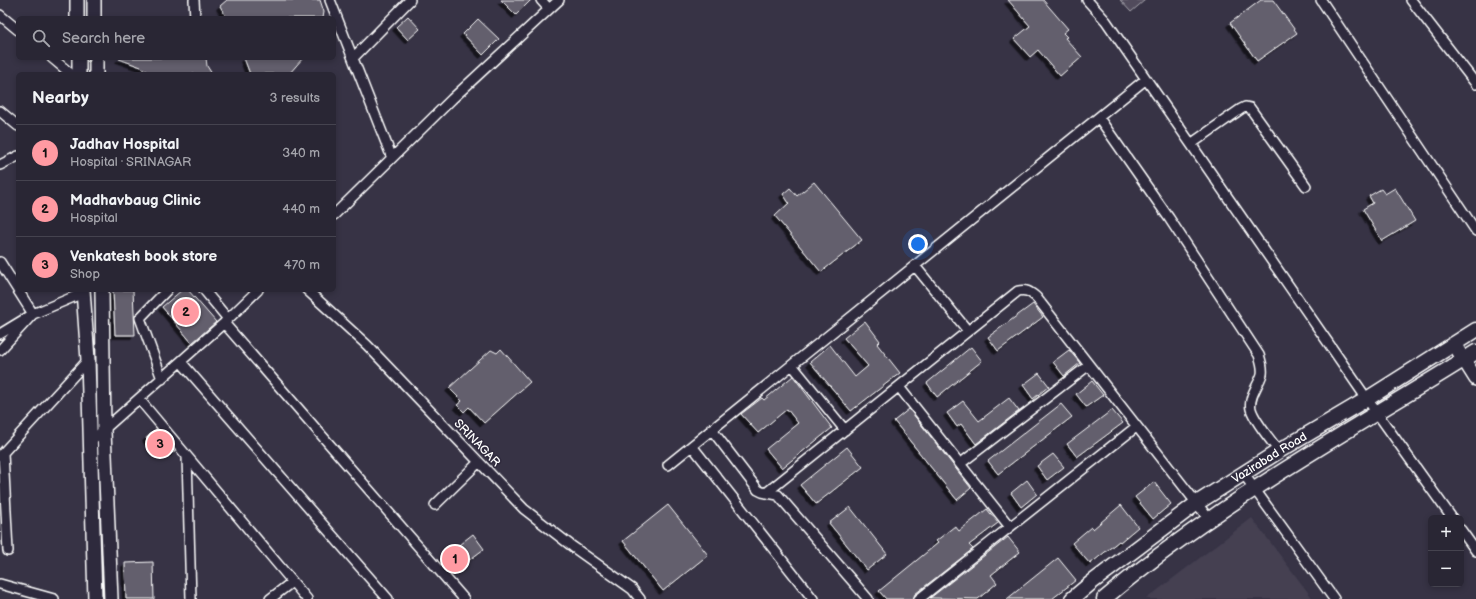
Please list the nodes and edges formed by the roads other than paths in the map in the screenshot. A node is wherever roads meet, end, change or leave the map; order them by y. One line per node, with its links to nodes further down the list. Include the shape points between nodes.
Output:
1 (77, 0): 13 (main road)
2 (94, 0): 14 (main road)
3 (194, 0): 15 (street)
4 (330, 0): 17 (street)
5 (410, 0): 17 (street)
6 (541, 0): 11 (street)
7 (559, 0): 11 (street)
8 (1087, 0): 24 (street, via 1106,20)
9 (1321, 0): 35 (street)
10 (1411, 0): 25 (street)
11 (550, 9): 31 (street)
12 (0, 15): 16 (street)
13 (77, 16)
14 (94, 16)
15 (195, 16)
16 (16, 28)
17 (353, 58): 31 (street)
18 (54, 60): 21 (street)
19 (79, 60): 22 (main road)
20 (96, 60): 23 (main road)
21 (69, 72)
22 (79, 72)
23 (96, 72)
24 (1146, 79): 27 (street); 29 (street)
25 (1476, 84)
26 (0, 111): 28 (street)
27 (1098, 118): 37 (street); 69 (street, via 1169,218 1259,356 1262,373 1251,400 1251,410)
28 (16, 124)
29 (1191, 144): 33 (street, via 1241,109 1250,108); 61 (street)
30 (16, 157): 32 (street)
31 (392, 158): 34 (street)
32 (0, 165)
33 (1306, 186)
34 (336, 213)
35 (1476, 231)
36 (0, 262): 38 (street)
37 (915, 266): 48 (street); 56 (street)
38 (16, 287)
39 (19, 292): 46 (street)
40 (83, 292): 46 (street); 53 (main road)
41 (102, 292): 66 (main road)
42 (165, 292): 57 (street, via 140,318)
43 (205, 292): 47 (street)
44 (256, 292): 47 (street)
45 (309, 292): 72 (street, SRINAGAR, via 367,345)
46 (33, 314): 49 (street); 51 (street)
47 (226, 321): 54 (street); 95 (street)
48 (968, 332): 55 (street, via 1018,291 1023,290 1036,297); 59 (street)
49 (0, 334)
50 (1465, 337): 52 (main road); 61 (main road, Vazirabad Road)
51 (0, 350)
52 (1473, 355): 58 (main road); 62 (main road, Vazirabad Road)
53 (88, 360): 67 (main road); 70 (street)
54 (181, 362): 57 (street); 94 (street)
55 (1088, 365): 63 (street); 73 (street)
56 (792, 366): 64 (street); 65 (street)
57 (162, 378): 60 (street)
58 (1476, 379)
59 (899, 386): 65 (street); 73 (street)
60 (139, 399): 66 (street); 71 (street)
61 (1367, 399): 62 (street); 69 (main road, Vazirabad Road)
62 (1377, 412): 76 (main road, Vazirabad Road); 80 (street)
63 (1136, 427): 78 (street); 82 (street)
64 (712, 430): 68 (street); 77 (street, via 758,490)
65 (845, 430): 77 (street)
66 (104, 431): 67 (street); 90 (main road)
67 (91, 442): 89 (main road)
68 (692, 446): 74 (street); 97 (street)
69 (1278, 451): 75 (main road, Vazirabad Road)
70 (2, 455): 84 (street)
71 (187, 457): 86 (street); 91 (street)
72 (479, 462): 79 (street); 96 (street, SRINAGAR, via 524,509 632,589)
73 (960, 464): 82 (street)
74 (668, 465)
75 (1243, 473): 76 (street); 78 (main road, Vazirabad Road)
76 (1255, 490): 81 (main road, Vazirabad Road); 102 (street)
77 (766, 493): 98 (street, via 778,495)
78 (1197, 503): 81 (street); 100 (main road, Vazirabad Road)
79 (435, 504)
80 (1450, 515)
81 (1209, 519): 101 (main road, Vazirabad Road, via 1140,569)
82 (1010, 527): 99 (street)
83 (1464, 534): 85 (street)
84 (8, 551)
85 (1476, 551)
86 (292, 582): 92 (street); 93 (street)
87 (0, 584): 88 (street)
88 (54, 599)
89 (95, 599)
90 (111, 599)
91 (191, 599)
92 (270, 599)
93 (306, 599)
94 (388, 599)
95 (464, 599)
96 (640, 599)
97 (813, 599)
98 (868, 599)
99 (919, 599)
100 (1072, 599)
101 (1104, 599)
102 (1334, 599)

